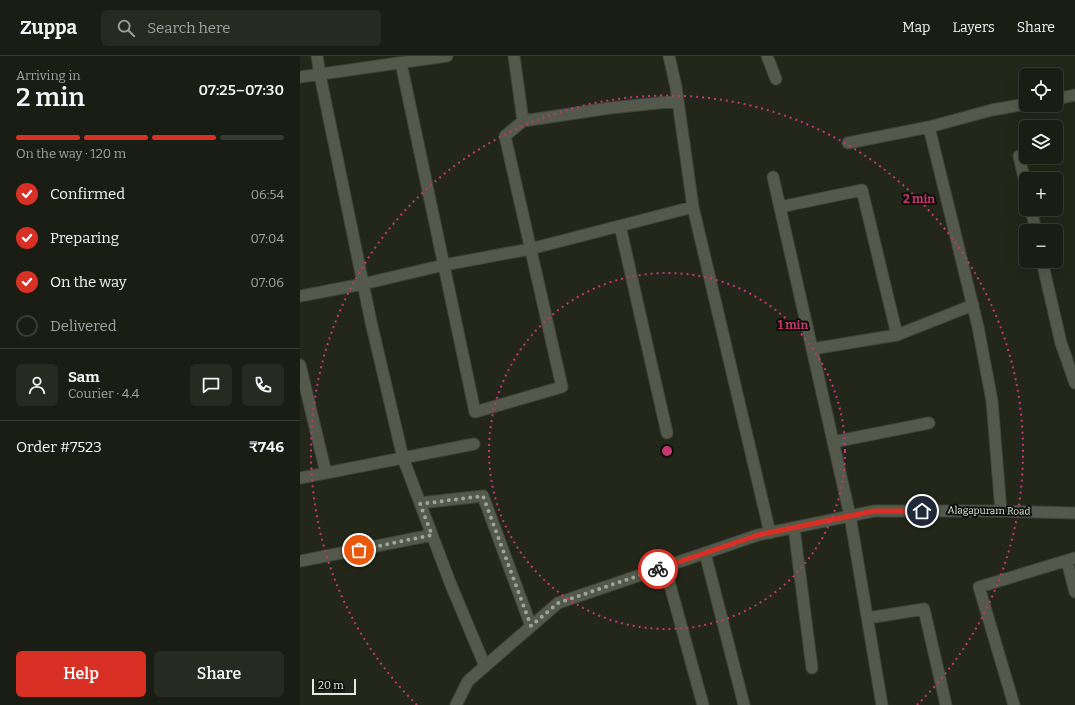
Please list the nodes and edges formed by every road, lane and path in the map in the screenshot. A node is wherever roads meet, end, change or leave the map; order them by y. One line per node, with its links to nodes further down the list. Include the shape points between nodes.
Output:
1 (317, 56): 7 (street)
2 (447, 56): 6 (street)
3 (514, 56): 14 (street)
4 (669, 56): 12 (street)
5 (767, 56): 9 (street)
6 (401, 63): 7 (street); 22 (street)
7 (320, 75): 8 (street); 24 (street)
8 (300, 77)
9 (776, 79)
10 (1075, 95): 11 (street)
11 (1063, 98)
12 (678, 101): 14 (street); 18 (street)
13 (1019, 105): 15 (street)
14 (523, 121): 21 (street, via 505,136)
15 (929, 127): 16 (street); 26 (street)
16 (848, 143)
17 (773, 178): 19 (street)
18 (693, 207): 20 (street); 43 (street)
19 (780, 207): 27 (street, via 862,190); 28 (street)
20 (620, 226): 21 (street); 32 (street)
21 (530, 249): 22 (street); 22 (street, via 562,387 475,412)
22 (444, 265): 24 (street)
23 (1044, 268): 30 (street, via 1061,343)
24 (363, 284): 25 (street); 35 (street)
25 (300, 296)
26 (973, 305): 27 (street); 39 (street, via 992,401)
27 (897, 335): 28 (street)
28 (812, 349): 33 (street)
29 (300, 365): 36 (street)
30 (1075, 383)
31 (929, 423): 33 (street)
32 (667, 433)
33 (833, 442): 41 (street)
34 (474, 444): 35 (street)
35 (403, 458): 36 (street); 38 (street)
36 (326, 473): 37 (street)
37 (300, 478)
38 (420, 504): 44 (street); 51 (street, via 483,496)
39 (1001, 511): 40 (street, Alagapuram Road); 41 (street, Alagapuram Road, via 874,511)
40 (1075, 513)
41 (850, 516): 42 (street, Alagapuram Road); 50 (street)
42 (794, 528): 43 (street, Alagapuram Road); 53 (street)
43 (770, 533): 45 (street, Alagapuram Road)
44 (432, 535): 47 (street); 52 (street)
45 (705, 553): 48 (street, Alagapuram Road); 56 (street)
46 (1071, 559): 49 (street); 59 (street, via 979,587)
47 (300, 561)
48 (665, 567): 51 (street, Alagapuram Road, via 558,603); 55 (street)
49 (1075, 592)
50 (868, 618): 57 (street); 58 (street, via 924,609)
51 (531, 626): 52 (street, Alagapuram Road)
52 (485, 666): 54 (street, Alagapuram Road, via 468,681)
53 (812, 668)
54 (456, 705)
55 (703, 705)
56 (744, 705)
57 (882, 705)
58 (946, 705)
59 (1014, 705)

